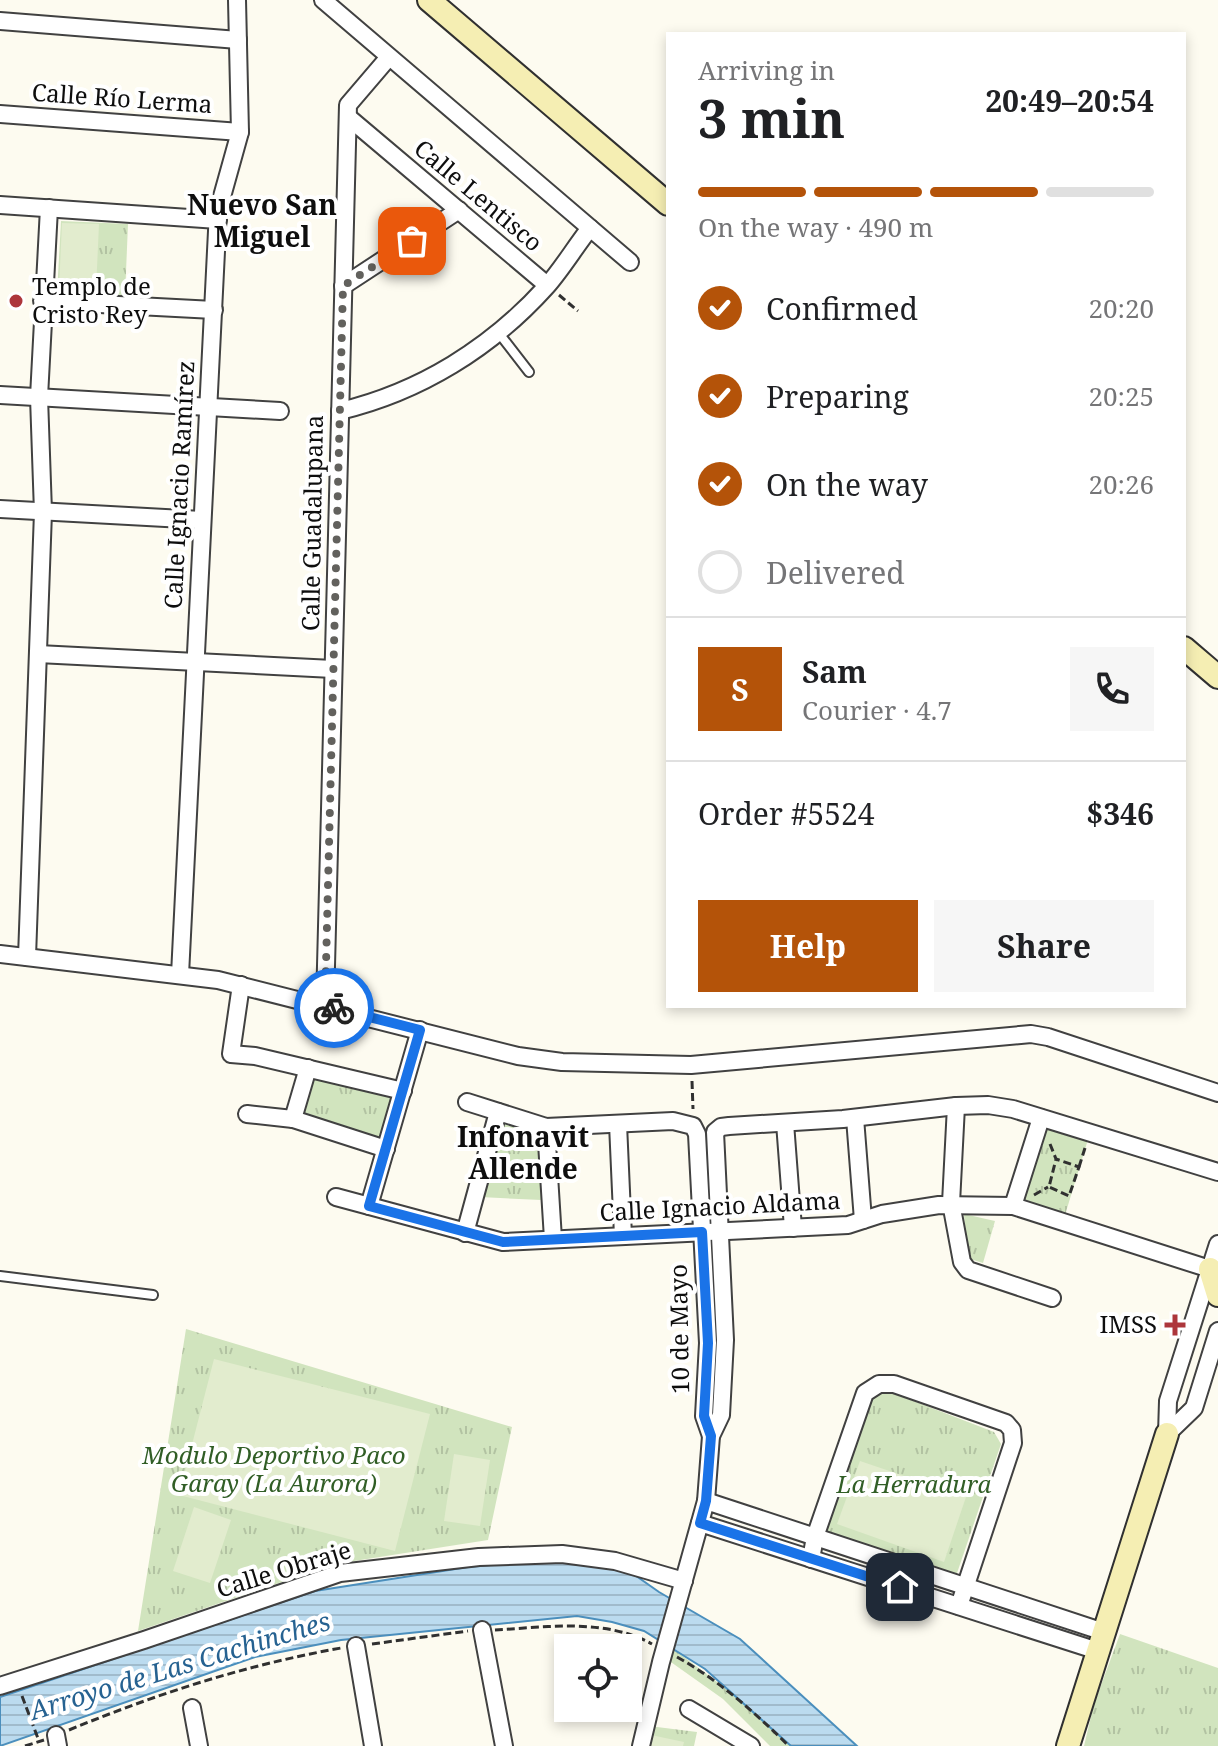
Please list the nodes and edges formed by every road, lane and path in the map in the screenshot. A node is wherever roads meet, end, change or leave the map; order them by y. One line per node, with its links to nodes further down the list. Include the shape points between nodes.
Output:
1 (237, 0): 5 (street, Calle Ignacio Ramírez)
2 (323, 0): 6 (street)
3 (429, 0): 10 (main road)
4 (0, 21): 5 (street)
5 (238, 40): 9 (street, Calle Ignacio Ramírez)
6 (389, 57): 8 (street, Calle Guadalupana, via 348,105); 15 (street)
7 (0, 114): 9 (street, Calle Río Lerma)
8 (348, 117): 13 (street, Calle Lentisco); 18 (street, Calle Guadalupana)
9 (240, 132): 14 (street, Calle Ignacio Ramírez)
10 (666, 202)
11 (0, 205): 12 (street)
12 (49, 208): 14 (street); 19 (street)
13 (459, 210): 17 (street, Calle Lentisco); 18 (street)
14 (218, 220): 20 (street, Calle Ignacio Ramírez)
15 (590, 228): 16 (street); 17 (street)
16 (630, 262)
17 (547, 285): 21 (path, Calle Lentisco); 22 (street)
18 (343, 286): 28 (street, Calle Guadalupana)
19 (42, 301): 20 (street); 25 (street)
20 (214, 310): 26 (street, Calle Ignacio Ramírez)
21 (578, 311)
22 (498, 332): 23 (lane); 28 (street, via 418,385)
23 (529, 372)
24 (0, 395): 25 (street)
25 (39, 397): 26 (street); 30 (street)
26 (207, 409): 27 (street); 31 (street, Calle Ignacio Ramírez)
27 (280, 411)
28 (340, 411): 35 (street, Calle Guadalupana)
29 (0, 509): 30 (street)
30 (43, 512): 31 (street); 33 (street)
31 (202, 520): 34 (street, Calle Ignacio Ramírez)
32 (1186, 650): 36 (main road)
33 (38, 654): 34 (street); 38 (street)
34 (195, 662): 35 (street); 39 (street, Calle Ignacio Ramírez)
35 (333, 669): 41 (street, Calle Guadalupana)
36 (1218, 677)
37 (0, 954): 38 (street)
38 (27, 957): 39 (street)
39 (180, 975): 40 (street)
40 (241, 985): 41 (street); 44 (street, via 231,1054)
41 (325, 1005): 42 (street)
42 (420, 1030): 43 (street, via 562,1062); 45 (street)
43 (691, 1065): 46 (street, via 1031,1034); 56 (path)
44 (308, 1068): 45 (street); 53 (street)
45 (403, 1091): 59 (street)
46 (1218, 1093)
47 (467, 1102): 49 (street)
48 (956, 1106): 51 (street); 52 (street, via 988,1105); 64 (street)
49 (498, 1112): 57 (street); 71 (street)
50 (247, 1114): 53 (street)
51 (855, 1118): 54 (street); 67 (street)
52 (1041, 1118): 58 (street); 60 (path); 66 (street)
53 (293, 1119): 59 (street)
54 (785, 1123): 68 (street); 69 (street, 10 de Mayo, via 721,1127 715,1132)
55 (618, 1124): 56 (street, via 673,1121); 57 (street); 72 (street)
56 (693, 1126): 70 (street, 10 de Mayo)
57 (546, 1127): 73 (street)
58 (1090, 1133): 61 (path); 62 (street)
59 (386, 1149): 65 (street)
60 (1056, 1159): 61 (path); 61 (path, via 1049,1187 1069,1196)
61 (1079, 1167)
62 (1218, 1172)
63 (336, 1197): 65 (street, Calle Ignacio Aldama)
64 (951, 1203): 66 (street, Calle Ignacio Aldama); 67 (street, Calle Ignacio Aldama); 79 (street, via 968,1270)
65 (369, 1206): 71 (street, Calle Ignacio Aldama)
66 (1013, 1206): 75 (street, Calle Ignacio Aldama)
67 (863, 1220): 68 (street, Calle Ignacio Aldama)
68 (793, 1228): 69 (street, Calle Ignacio Aldama)
69 (720, 1231): 70 (street, Calle Ignacio Aldama); 82 (street, 10 de Mayo)
70 (702, 1232): 72 (street, Calle Ignacio Aldama); 81 (street, 10 de Mayo)
71 (465, 1233): 73 (street, Calle Ignacio Aldama, via 503,1242)
72 (623, 1236): 73 (street, Calle Ignacio Aldama)
73 (553, 1239)
74 (1218, 1244): 75 (street)
75 (1210, 1269): 78 (main road); 83 (street, via 1168,1401)
76 (0, 1276): 77 (lane)
77 (153, 1295)
78 (1218, 1295)
79 (1052, 1298)
80 (1218, 1331): 83 (street, via 1194,1408)
81 (707, 1357): 82 (street); 84 (street, 10 de Mayo, via 704,1416)
82 (724, 1357): 84 (street, 10 de Mayo, via 721,1415)
83 (1167, 1434): 93 (main road)
84 (711, 1436): 85 (street, 10 de Mayo)
85 (706, 1501): 86 (street, 10 de Mayo); 87 (street)
86 (700, 1523): 88 (street); 89 (street, 10 de Mayo)
87 (815, 1537): 88 (street); 90 (street); 90 (street, via 865,1393 879,1384 894,1384 1006,1423 1012,1430 1013,1443)
88 (811, 1559): 91 (street)
89 (684, 1581): 95 (street, 10 de Mayo); 96 (street, Calle Obraje, via 615,1561 562,1554 479,1557 340,1573)
90 (966, 1586): 91 (street); 93 (street)
91 (959, 1606): 93 (street)
92 (482, 1630): 94 (path); 95 (path, via 584,1626 634,1634); 103 (street)
93 (1101, 1641): 107 (main road)
94 (356, 1646): 100 (path, via 276,1659 150,1697); 102 (street)
95 (663, 1657): 104 (street, 10 de Mayo); 106 (path, via 704,1672 739,1697)
96 (8, 1683): 99 (path)
97 (192, 1708): 101 (street)
98 (689, 1709): 105 (street)
99 (39, 1741)
100 (57, 1741)
101 (199, 1746)
102 (373, 1746)
103 (504, 1746)
104 (641, 1746)
105 (751, 1746)
106 (789, 1746)
107 (1068, 1746)

